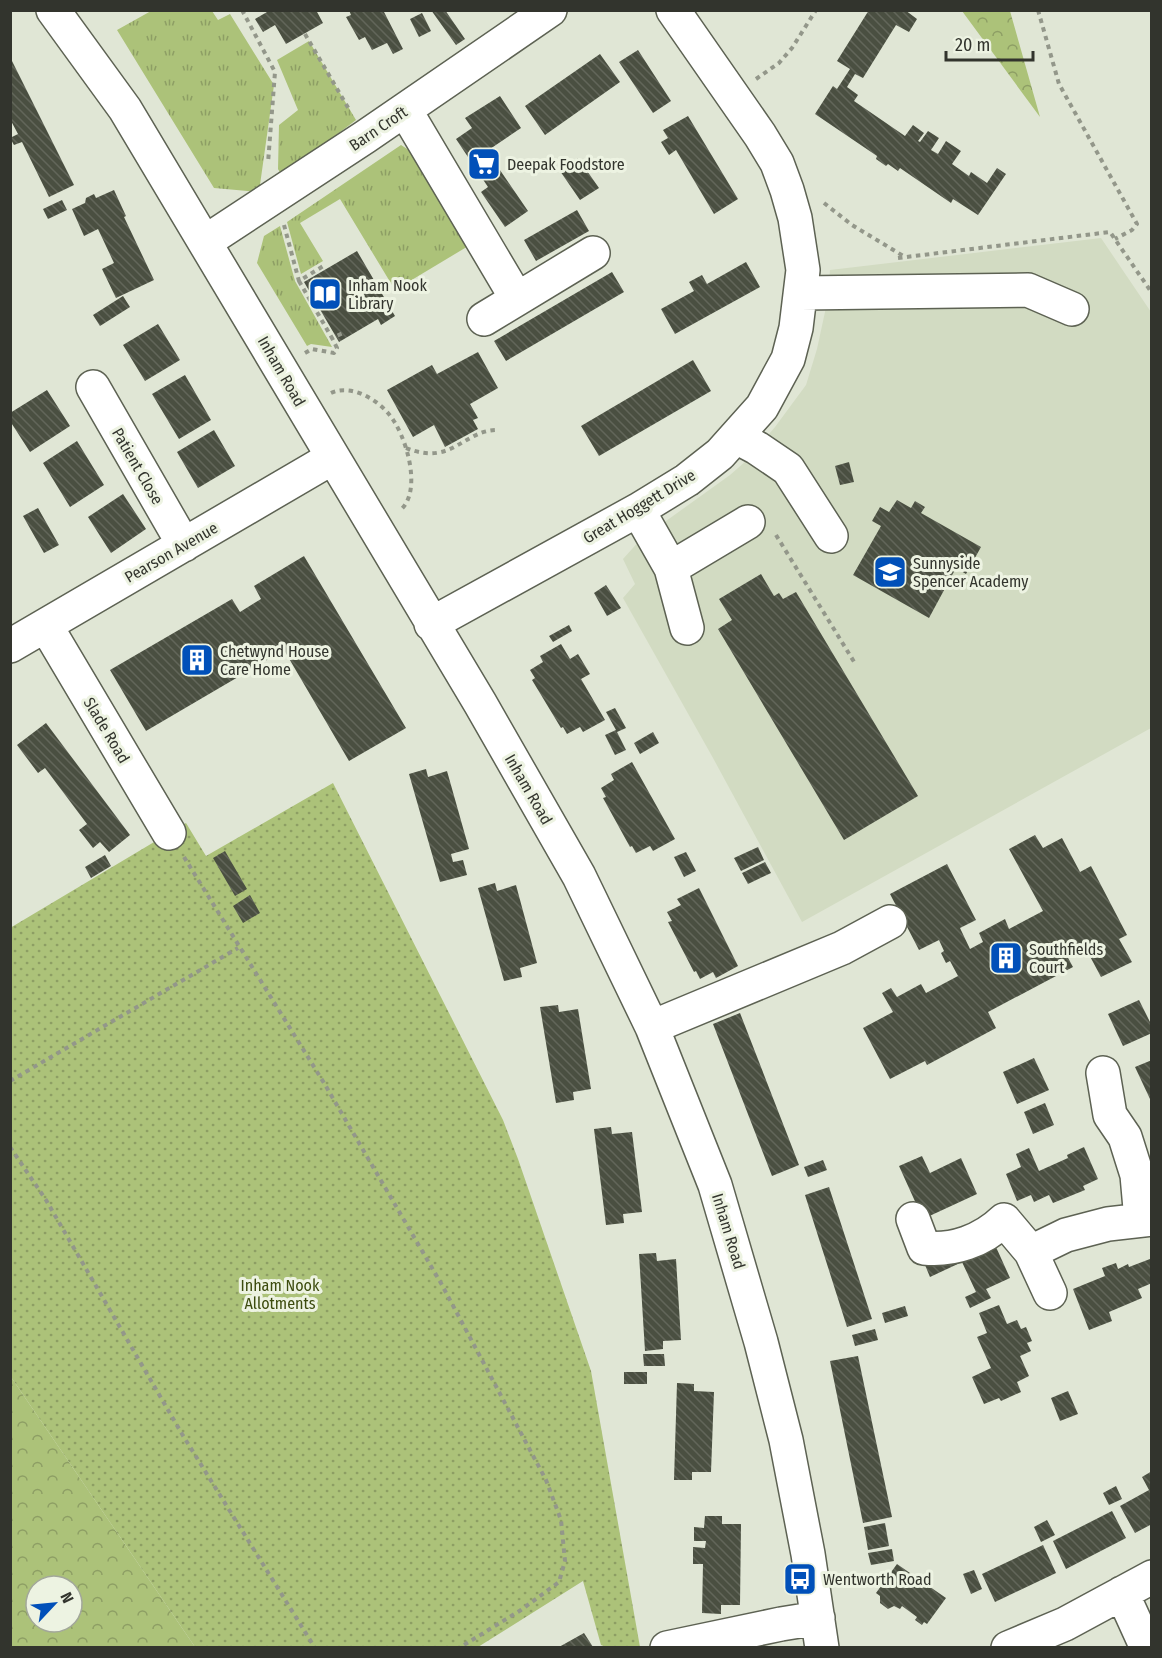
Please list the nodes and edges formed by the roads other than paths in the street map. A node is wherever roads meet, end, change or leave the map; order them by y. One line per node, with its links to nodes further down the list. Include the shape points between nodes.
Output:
1 (53, 10): 5 (street, Inham Road, via 125,109)
2 (550, 10): 4 (street, Barn Croft)
3 (673, 10): 7 (street, Great Hoggett Drive, via 777,163 795,218 803,270)
4 (405, 110): 5 (street, Barn Croft); 8 (street)
5 (205, 242): 13 (street, Inham Road)
6 (593, 253): 8 (street)
7 (801, 293): 9 (street, via 1028,290); 12 (street, Great Hoggett Drive, via 788,359 762,407)
8 (517, 299): 10 (street)
9 (1072, 309)
10 (484, 319)
11 (93, 387): 17 (street, Patient Close)
12 (736, 437): 14 (street, Great Hoggett Drive, via 687,480); 16 (street, via 788,468)
13 (332, 458): 17 (street, Pearson Avenue); 19 (street, Inham Road)
14 (638, 510): 18 (street); 19 (street, Great Hoggett Drive)
15 (748, 522): 18 (street)
16 (831, 536)
17 (184, 545): 20 (street, Pearson Avenue)
18 (671, 568): 21 (street)
19 (431, 624): 25 (street, Inham Road, via 579,876)
20 (46, 626): 22 (street, Pearson Avenue); 23 (street, Slade Road)
21 (687, 627)
22 (10, 646)
23 (169, 833)
24 (890, 922): 25 (street, via 842,948)
25 (652, 1027): 33 (street, Inham Road, via 715,1185 744,1278 786,1440)
26 (1103, 1073): 28 (street, via 1110,1115 1125,1137)
27 (913, 1219): 29 (street, via 924,1248 939,1250 964,1244 991,1232 1004,1220)
28 (1146, 1219): 29 (street, via 1066,1235)
29 (1031, 1252): 30 (street)
30 (1050, 1293)
31 (1152, 1577): 32 (street)
32 (1122, 1593): 35 (street); 36 (street)
33 (820, 1633): 34 (street)
34 (668, 1647)
35 (1008, 1647)
36 (1147, 1647)

